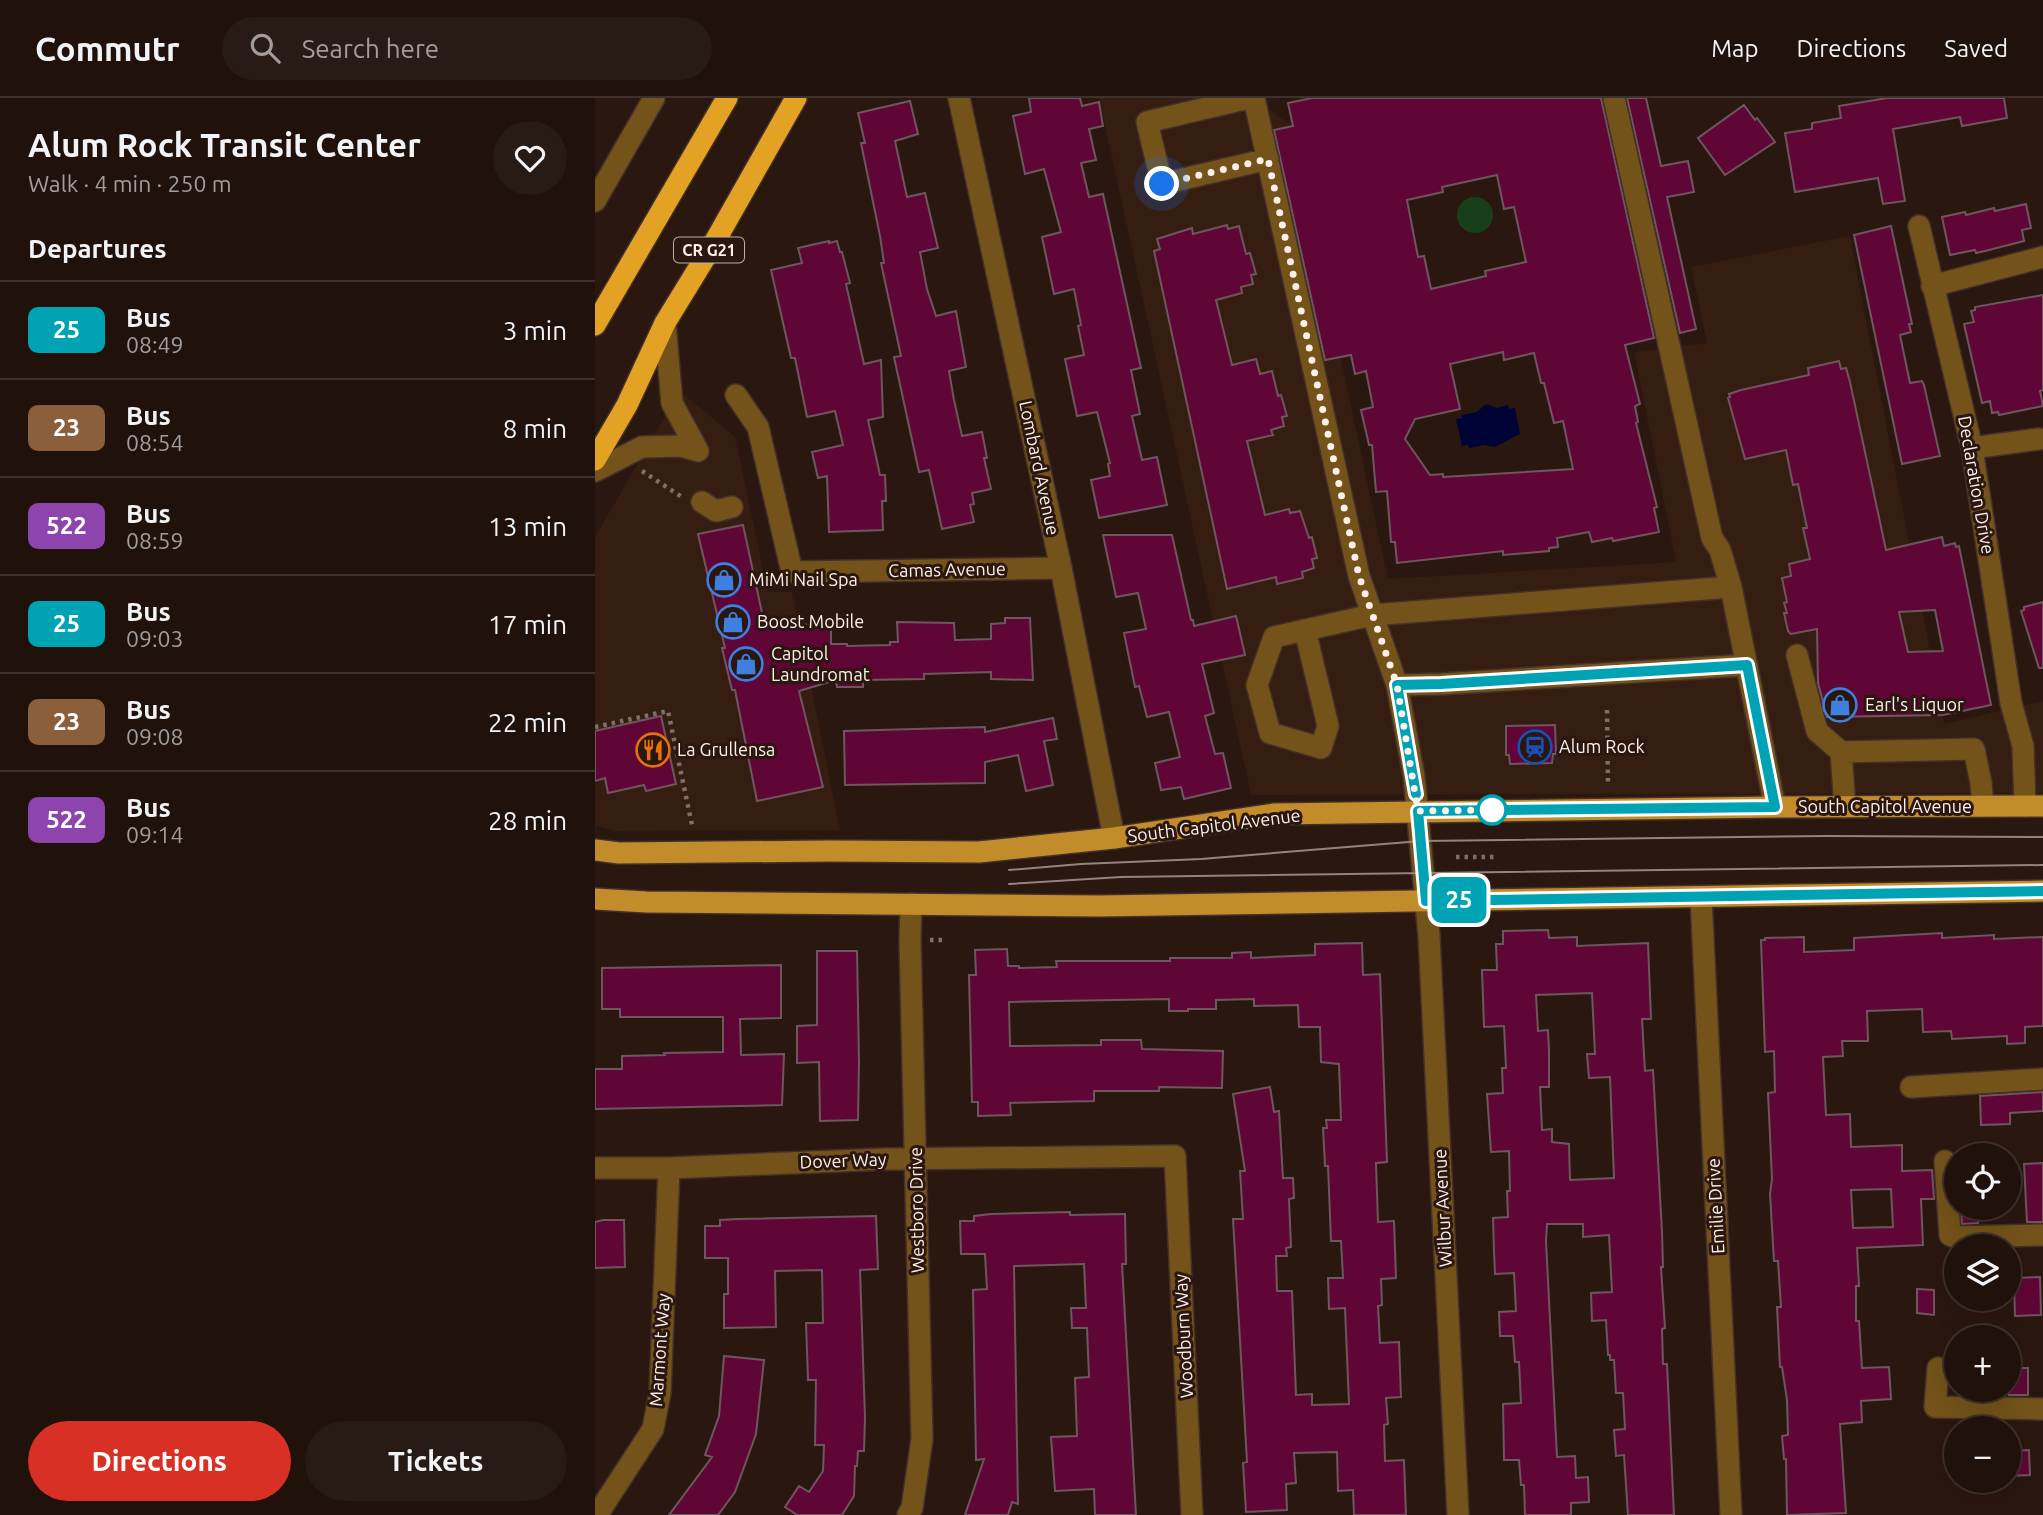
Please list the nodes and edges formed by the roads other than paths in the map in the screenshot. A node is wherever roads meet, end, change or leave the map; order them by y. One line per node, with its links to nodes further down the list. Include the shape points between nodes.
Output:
1 (654, 98): 8 (street)
2 (727, 98): 13 (highway, CR G21)
3 (796, 98): 12 (highway, CR G21)
4 (959, 98): 21 (street, Lombard Avenue)
5 (1252, 98): 7 (street, Wilbur Avenue); 7 (street, via 1147,122 1162,184)
6 (1614, 98): 22 (street, via 1712,538)
7 (1268, 159): 23 (street, Wilbur Avenue)
8 (595, 201)
9 (1919, 226): 11 (street, Declaration Drive)
10 (2043, 257): 11 (street)
11 (1932, 286): 16 (street, Declaration Drive)
12 (665, 323): 17 (highway, CR G21); 18 (street, via 672,402 698,451 681,446 642,447)
13 (595, 325)
14 (736, 395): 21 (street, Camas Avenue, via 758,427 792,572)
15 (2039, 439): 16 (street)
16 (1972, 448): 30 (street, Declaration Drive, via 2011,703)
17 (595, 460)
18 (595, 471)
19 (702, 502): 20 (street, via 716,511)
20 (732, 507)
21 (1061, 568): 34 (street, Lombard Avenue)
22 (1731, 587): 23 (street); 26 (street)
23 (1371, 615): 24 (street); 27 (street, Wilbur Avenue)
24 (1305, 630): 24 (street, via 1274,637 1257,685 1271,733 1321,748 1328,726)
25 (1797, 655): 28 (street, via 1817,731)
26 (1747, 665): 27 (street); 31 (street)
27 (1397, 685): 33 (street, Wilbur Avenue)
28 (1841, 752): 29 (street, via 1974,748); 32 (street)
29 (1983, 806): 30 (main road, South Capitol Avenue); 32 (main road, South Capitol Avenue)
30 (2034, 806)
31 (1775, 807): 32 (main road, South Capitol Avenue); 33 (main road, South Capitol Avenue)
32 (1845, 807)
33 (1418, 811): 34 (main road, South Capitol Avenue, via 1274,814); 39 (street, Wilbur Avenue)
34 (1115, 838): 35 (main road, South Capitol Avenue, via 979,852)
35 (595, 850)
36 (2043, 891): 37 (main road)
37 (1701, 897): 39 (main road); 55 (street, Emilie Drive)
38 (596, 900): 40 (main road)
39 (1426, 901): 40 (main road); 54 (street, Wilbur Avenue)
40 (911, 904): 44 (street, Westboro Drive)
41 (2043, 1079): 42 (street)
42 (1911, 1087)
43 (1175, 1156): 44 (street, Dover Way); 53 (street, Woodburn Way)
44 (916, 1159): 46 (street, Dover Way); 52 (street, Westboro Drive, via 922,1439)
45 (595, 1168): 46 (street, Dover Way)
46 (669, 1168): 51 (street, Marmont Way, via 660,1394 653,1429)
47 (1949, 1220): 48 (street, via 1950,1235 1955,1237)
48 (2043, 1235)
49 (1938, 1368): 50 (street, via 1935,1407)
50 (2043, 1409)
51 (597, 1515)
52 (908, 1515)
53 (1192, 1515)
54 (1458, 1515)
55 (1731, 1515)

